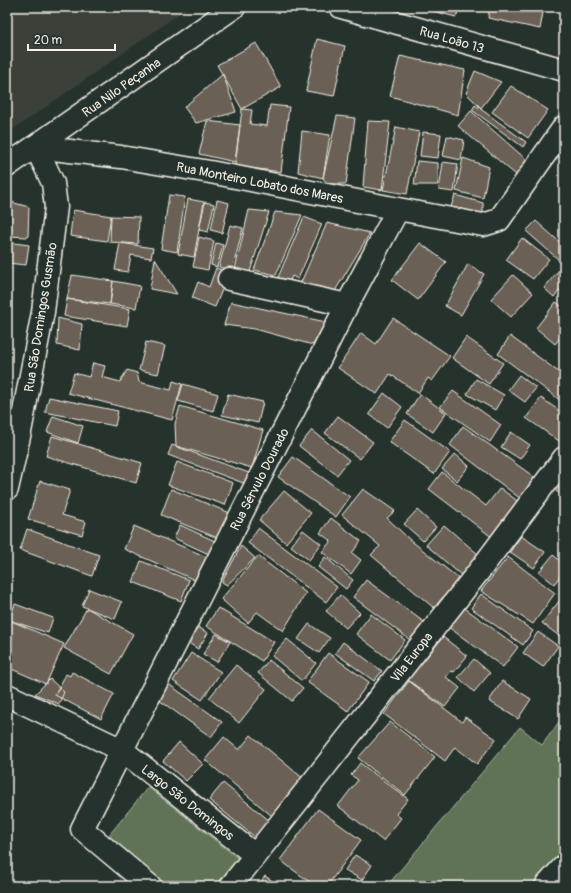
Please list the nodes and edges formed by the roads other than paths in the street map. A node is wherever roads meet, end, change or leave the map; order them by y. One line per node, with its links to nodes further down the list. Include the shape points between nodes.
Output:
1 (234, 7): 5 (street, Rua Nilo Peçanha)
2 (341, 7): 3 (street, Rua Loão 13)
3 (564, 70)
4 (564, 127): 7 (street, Rua Monteiro Lobato dos Mares, via 500,220 483,225)
5 (36, 147): 6 (street, Rua Nilo Peçanha); 7 (street, Rua Monteiro Lobato dos Mares, via 121,157 210,172); 11 (street, Rua São Domingos Gusmão, via 52,183 56,207 43,312)
6 (7, 166)
7 (398, 209): 9 (street, Rua Sérvulo Dourado)
8 (229, 279): 9 (street)
9 (346, 305): 13 (street, Rua Sérvulo Dourado)
10 (564, 458): 14 (street, Vila Europa, via 478,572)
11 (7, 489)
12 (7, 695): 13 (street, Largo São Domingos)
13 (122, 750): 14 (street, Largo São Domingos); 16 (street, via 82,829)
14 (255, 855): 17 (street, Vila Europa)
15 (564, 866): 18 (street)
16 (150, 886)
17 (231, 886)
18 (546, 886)

